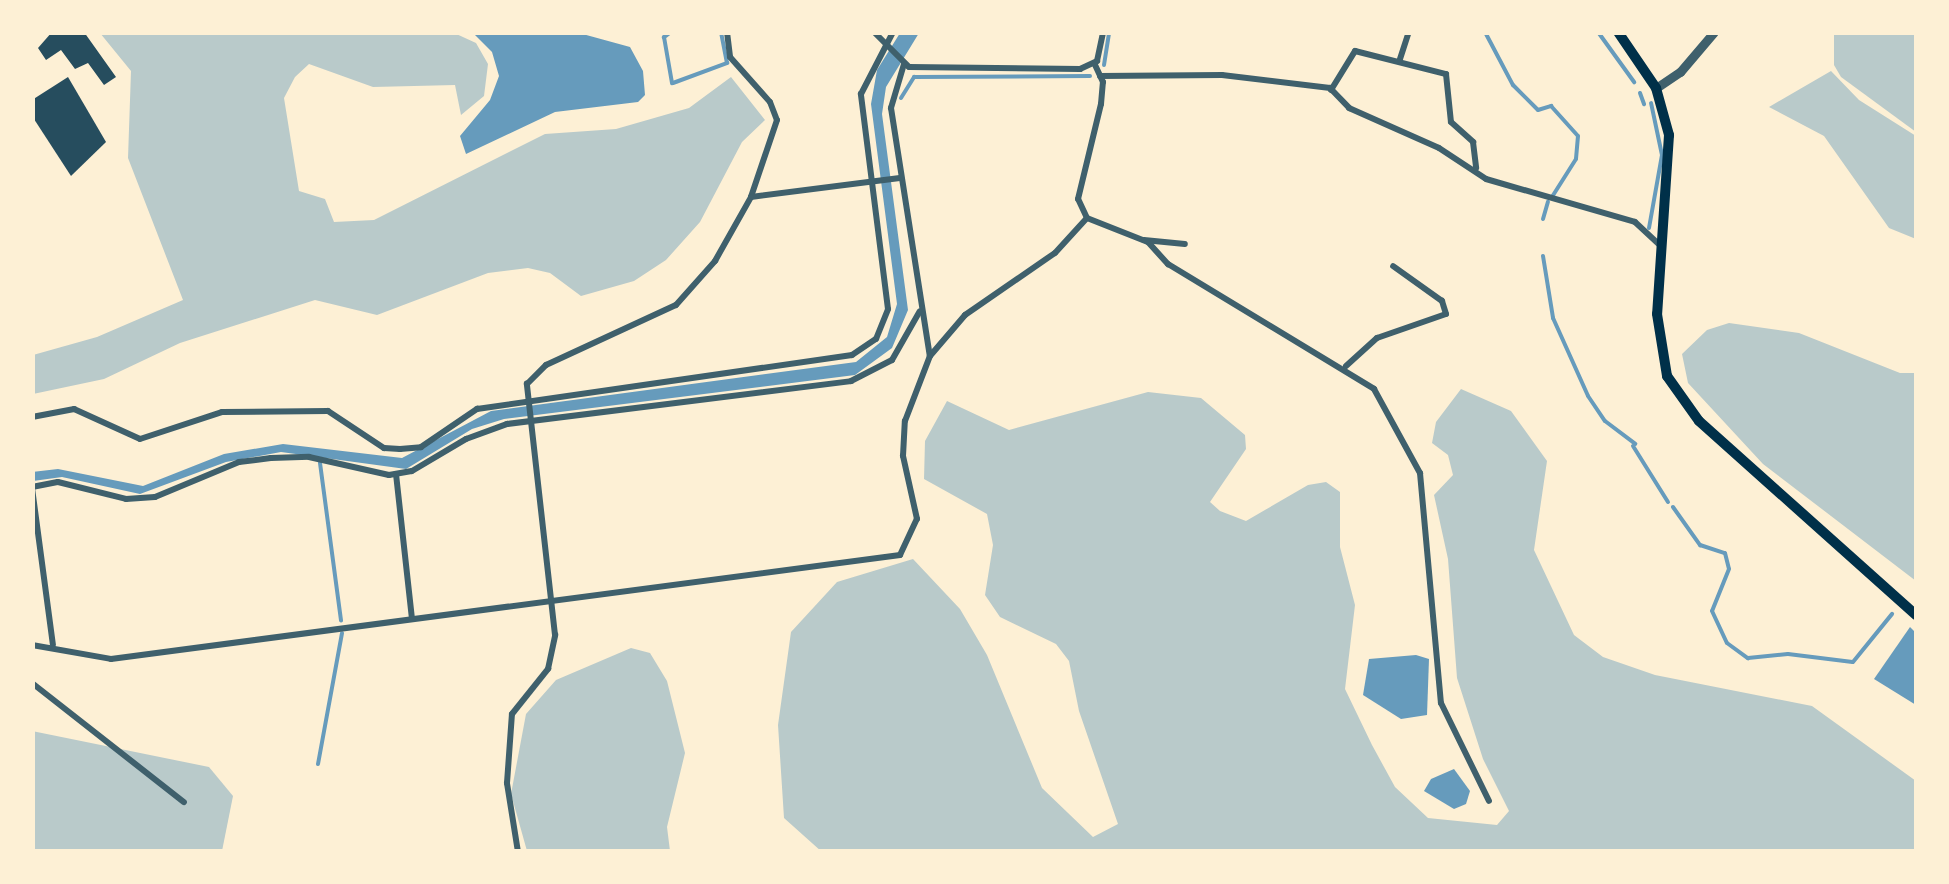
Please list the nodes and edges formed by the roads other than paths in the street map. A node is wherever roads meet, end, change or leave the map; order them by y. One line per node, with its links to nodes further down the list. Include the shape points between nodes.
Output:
1 (727, 32): 18 (street, via 730,56 770,102 777,120)
2 (874, 32): 8 (street)
3 (893, 32): 8 (street)
4 (1103, 32): 11 (street)
5 (1410, 32): 9 (street)
6 (1618, 32): 13 (main road)
7 (1714, 32): 13 (street, via 1680,72)
8 (884, 46): 10 (street); 17 (street, via 861,94)
9 (1400, 58): 14 (street, via 1356,51); 15 (street, via 1446,74 1451,122 1473,142)
10 (904, 64): 11 (street); 16 (street, via 891,108)
11 (1094, 64): 12 (street)
12 (1100, 76): 14 (street, via 1222,76); 19 (street, via 1101,104 1078,199)
13 (1656, 88): 22 (main road, via 1672,162)
14 (1331, 90): 15 (street, via 1375,123)
15 (1476, 170): 22 (street, via 1486,179 1636,222)
16 (900, 178): 17 (street); 24 (street)
17 (869, 182): 18 (street); 27 (street, via 888,308 884,328 864,349)
18 (751, 197): 27 (street, via 715,261 676,304 546,366 527,384)
19 (1087, 218): 20 (street); 25 (street, via 1055,253 965,315)
20 (1143, 240): 21 (street); 26 (street, via 1186,275)
21 (1185, 244)
22 (1663, 246): 33 (main road, via 1658,335 1667,376 1682,400)
23 (1393, 266): 26 (street, via 1442,302 1446,314 1377,338)
24 (920, 311): 25 (street); 29 (street, via 892,360 851,381)
25 (930, 356): 32 (street, via 905,421 903,456 917,519 900,555)
26 (1346, 366): 38 (street, via 1374,389 1420,473 1441,703)
27 (528, 401): 28 (street, via 477,409 421,446 400,450 384,448 328,411 222,412 140,438 74,409); 29 (street)
28 (32, 417)
29 (530, 422): 30 (street, via 488,429 426,466); 32 (street)
30 (396, 474): 31 (street, via 309,457 271,458 240,462 154,497 126,499 58,482); 34 (street)
31 (32, 487): 36 (street)
32 (554, 599): 34 (street); 40 (street, via 548,669 512,714 507,782)
33 (1916, 615)
34 (412, 618): 36 (street, via 112,659 64,655)
35 (32, 645): 36 (street)
36 (53, 646)
37 (32, 683): 39 (street)
38 (1489, 801)
39 (184, 802)
40 (518, 852)

